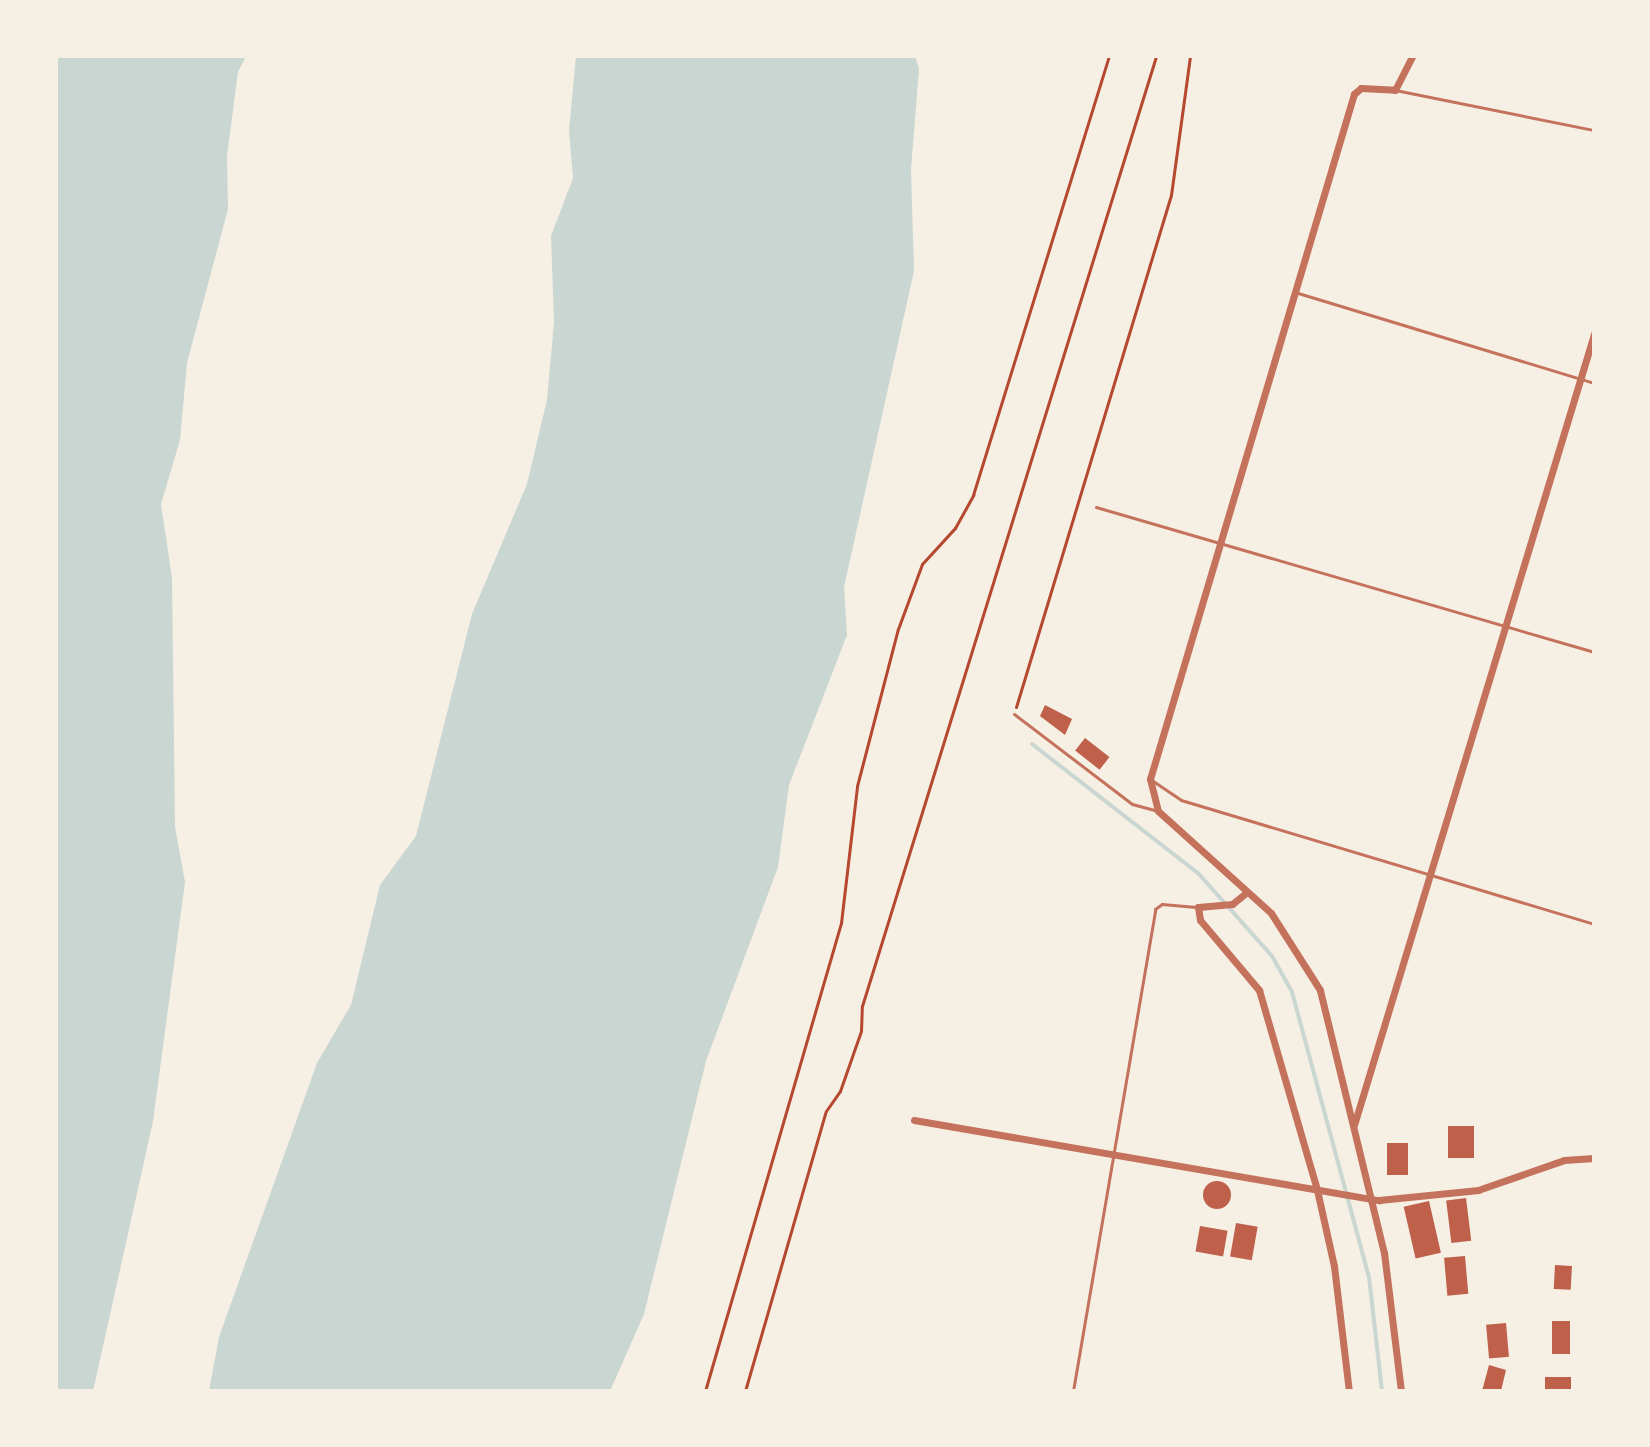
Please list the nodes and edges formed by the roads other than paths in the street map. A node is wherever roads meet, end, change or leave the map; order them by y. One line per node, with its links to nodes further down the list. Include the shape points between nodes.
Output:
1 (1412, 56): 2 (street)
2 (1395, 90): 3 (lane); 4 (street, via 1361,88 1354,94)
3 (1594, 130)
4 (1294, 292): 6 (lane); 9 (street)
5 (1594, 334): 6 (street)
6 (1580, 379): 7 (lane); 10 (street)
7 (1594, 383)
8 (1096, 507): 9 (lane)
9 (1222, 541): 10 (lane); 13 (street)
10 (1506, 626): 11 (lane); 15 (street)
11 (1594, 652)
12 (1014, 714): 14 (lane, via 1132,804)
13 (1150, 779): 14 (street); 15 (lane, via 1181,800)
14 (1158, 811): 16 (street)
15 (1430, 874): 18 (lane); 20 (street)
16 (1247, 892): 17 (street, via 1232,904); 20 (street, via 1271,913 1310,966)
17 (1198, 907): 21 (lane, via 1162,904 1155,909); 23 (street, via 1203,927 1259,990)
18 (1594, 924)
19 (914, 1120): 21 (street)
20 (1353, 1127): 24 (street)
21 (1113, 1156): 23 (street); 25 (lane)
22 (1594, 1158): 24 (street, via 1564,1160 1478,1190)
23 (1317, 1190): 24 (street); 26 (street, via 1334,1266)
24 (1370, 1198): 27 (street, via 1384,1253)
25 (1073, 1391)
26 (1349, 1391)
27 (1401, 1391)

